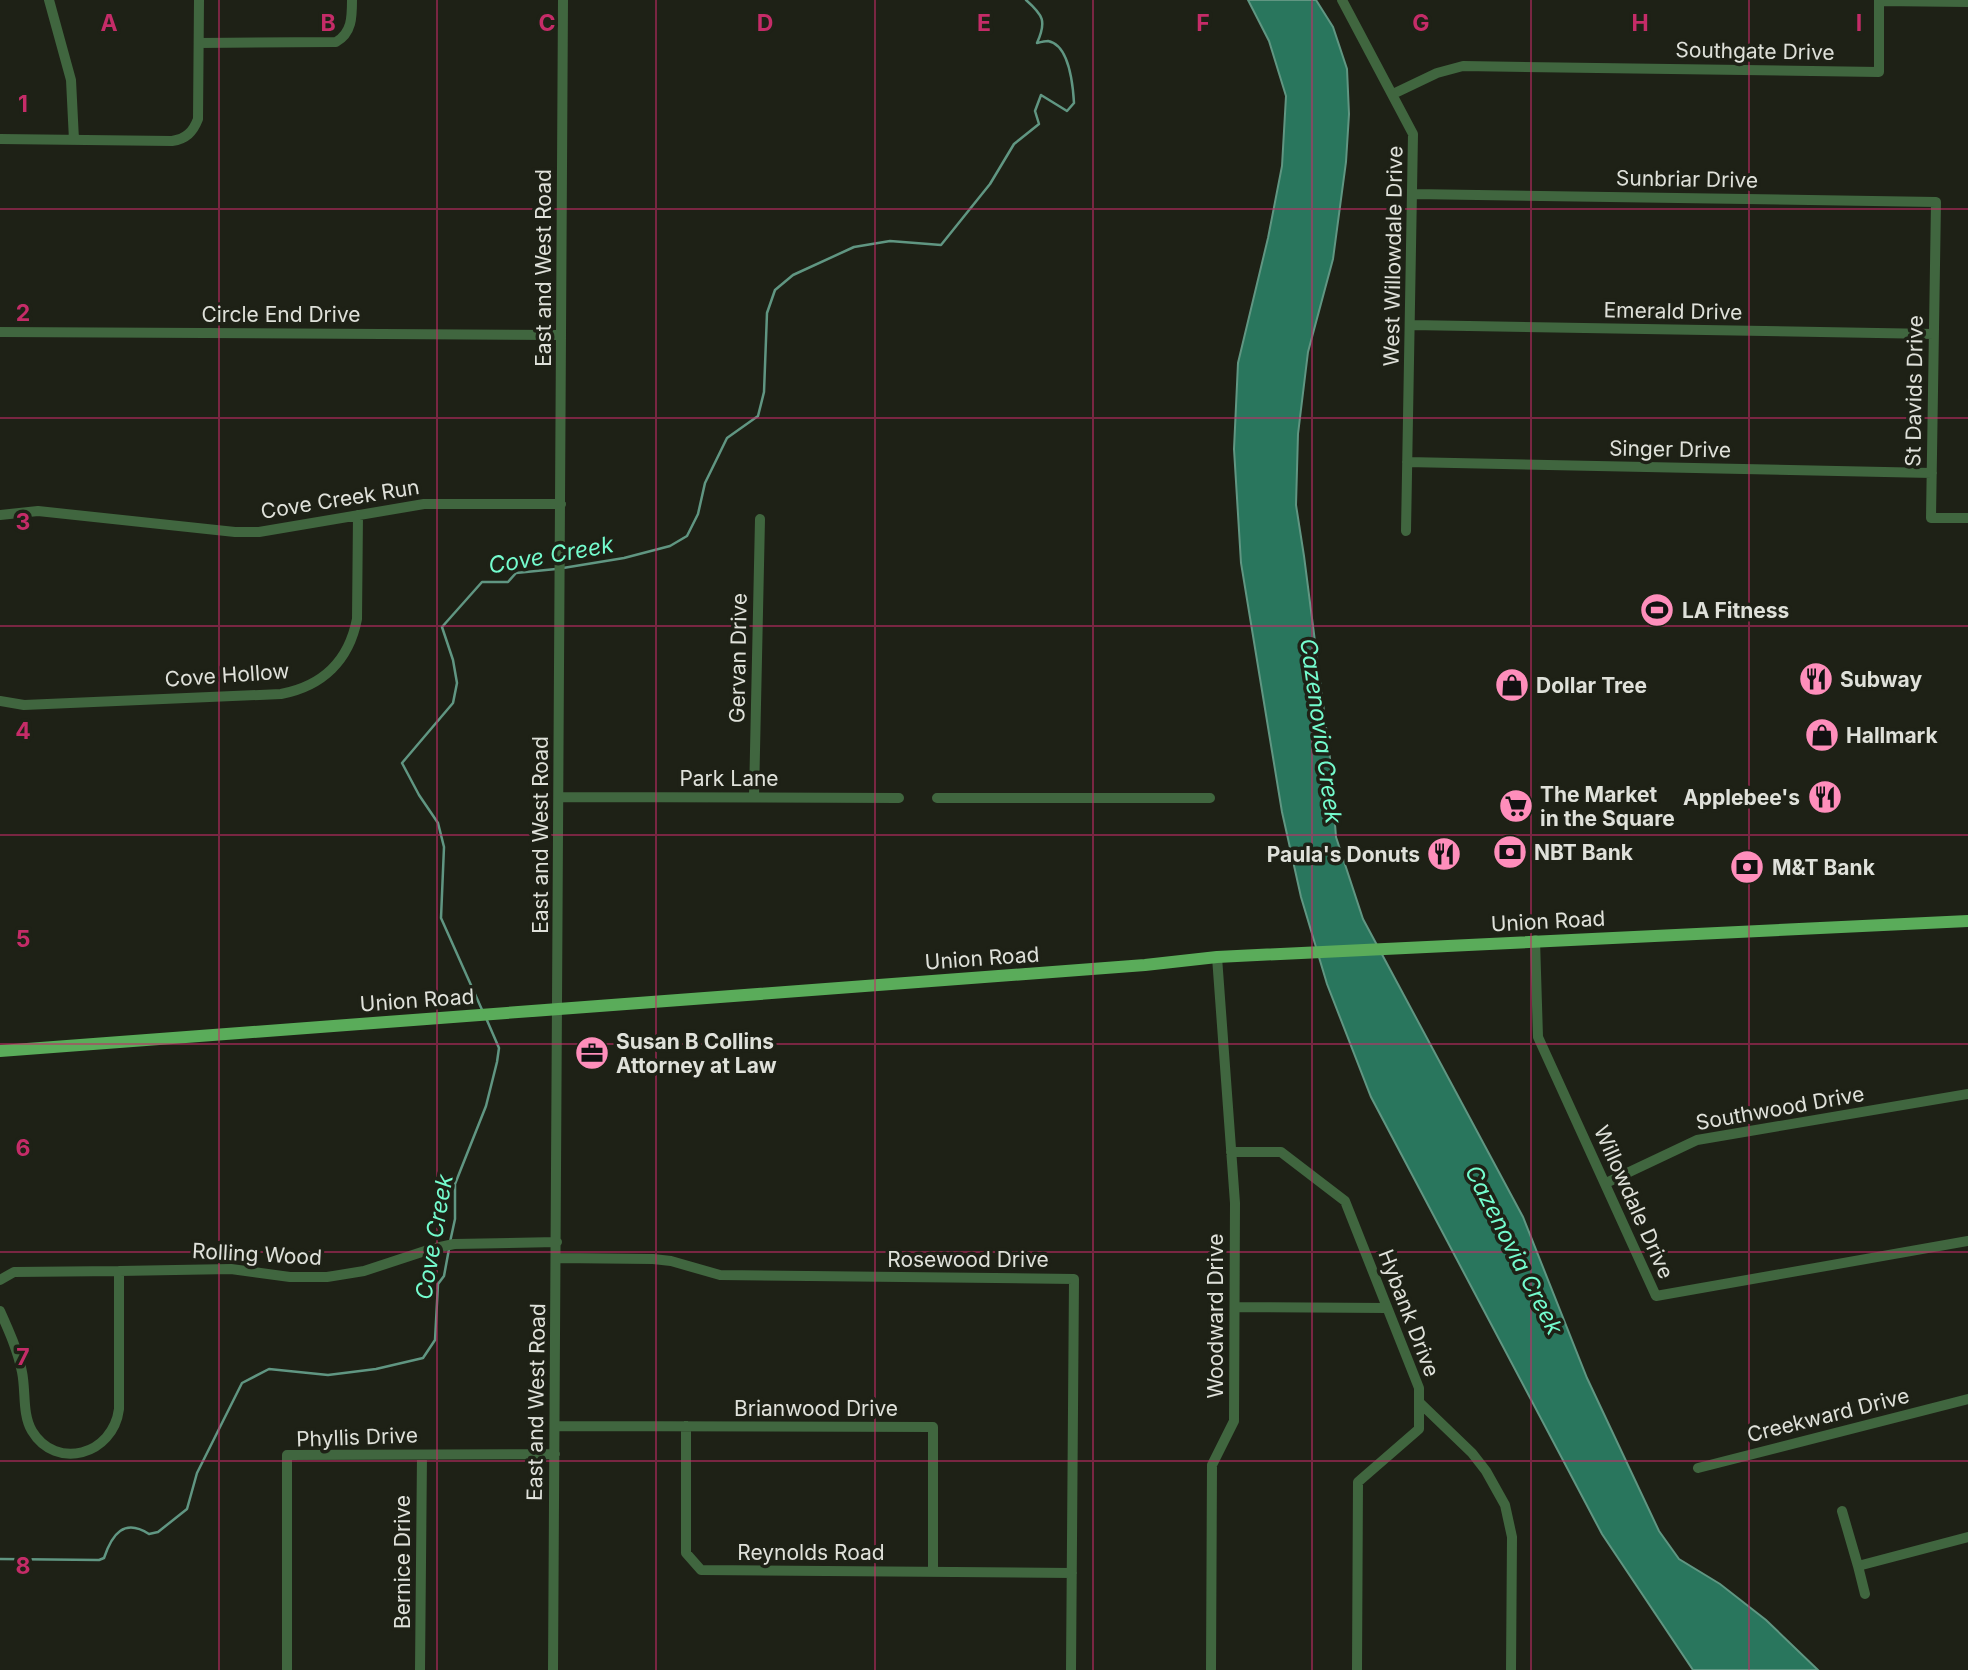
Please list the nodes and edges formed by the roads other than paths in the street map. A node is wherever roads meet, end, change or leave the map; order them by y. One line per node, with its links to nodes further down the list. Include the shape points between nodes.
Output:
1 (49, 0): 11 (street, via 71,80)
2 (199, 0): 8 (street)
3 (352, 0): 8 (street, via 350,26 336,42)
4 (563, 0): 17 (street, East and West Road)
5 (1342, 0): 9 (street, West Willowdale Drive)
6 (1879, 1): 7 (street, Southgate Drive); 9 (street, Southgate Drive, via 1879,72 1463,66)
7 (1968, 2)
8 (199, 43): 11 (street, via 198,119 191,132 172,141)
9 (1392, 94): 12 (street, West Willowdale Drive, via 1413,134)
10 (0, 139): 11 (street)
11 (74, 141)
12 (1413, 194): 13 (street, Sunbriar Drive, via 1936,202); 14 (street, West Willowdale Drive)
13 (1935, 227): 16 (street, St Davids Drive)
14 (1411, 325): 16 (street, Emerald Drive); 18 (street, West Willowdale Drive)
15 (0, 332): 17 (street, Circle End Drive)
16 (1934, 334): 19 (street, St Davids Drive)
17 (561, 335): 20 (street, East and West Road)
18 (1407, 463): 19 (street, Singer Drive); 25 (street, West Willowdale Drive)
19 (1932, 473): 23 (street, St Davids Drive, via 1931,518)
20 (561, 504): 22 (street, Cove Creek Run, via 448,503); 27 (street, East and West Road)
21 (0, 514): 22 (street, Cove Creek Run, via 38,511 235,532 282,530)
22 (358, 515): 26 (street, Cove Hollow, via 354,633 340,662 316,682 281,695 24,705)
23 (1968, 518)
24 (760, 519): 28 (street, Gervan Drive)
25 (1406, 531)
26 (0, 701)
27 (559, 797): 28 (street, Park Lane); 35 (street, East and West Road)
28 (754, 797): 29 (street, Park Lane)
29 (899, 798)
30 (937, 798): 31 (street)
31 (1210, 798)
32 (1968, 920): 33 (main road, Union Road)
33 (1535, 940): 34 (main road, Union Road); 39 (street, Willowdale Drive, via 1538,1037)
34 (1217, 957): 35 (main road, Union Road); 38 (street, Woodward Drive)
35 (558, 1009): 36 (main road, Union Road); 41 (street, East and West Road)
36 (0, 1051)
37 (1968, 1094): 39 (street, Southwood Drive, via 1697,1140)
38 (1231, 1152): 45 (street, Woodward Drive); 46 (street, Hybank Drive, via 1281,1152 1345,1201)
39 (1606, 1183): 40 (street, Willowdale Drive, via 1656,1296)
40 (1968, 1241)
41 (557, 1242): 42 (street, East and West Road); 43 (street, Rolling Wood, via 454,1244 327,1278 230,1269)
42 (556, 1258): 50 (street, East and West Road); 59 (street, Rosewood Drive, via 653,1259 720,1275 1074,1279)
43 (119, 1271): 44 (street, Rolling Wood, via 14,1272); 47 (street, via 117,1419 102,1444 83,1452 49,1447 34,1434 26,1417 18,1355)
44 (0, 1280)
45 (1235, 1307): 46 (street); 65 (street, Woodward Drive, via 1234,1421 1212,1465)
46 (1387, 1308): 49 (street, Hybank Drive, via 1419,1388)
47 (0, 1311)
48 (1968, 1399): 54 (street, Creekward Drive)
49 (1419, 1402): 66 (street, Hybank Drive, via 1419,1429 1357,1482); 67 (street, via 1472,1453 1505,1505 1512,1537)
50 (555, 1426): 51 (street, Brianwood Drive); 52 (street, East and West Road)
51 (686, 1426): 58 (street, Reynolds Road, via 686,1553 701,1570); 58 (street, Brianwood Drive, via 933,1427)
52 (555, 1454): 53 (street, Phyllis Drive); 63 (street, East and West Road)
53 (422, 1455): 61 (street, Phyllis Drive, via 288,1455); 62 (street, Bernice Drive)
54 (1698, 1468)
55 (1842, 1511): 57 (street)
56 (1968, 1537): 57 (street)
57 (1858, 1566): 60 (street)
58 (933, 1572): 59 (street, Reynolds Road)
59 (1072, 1573): 64 (street, Rosewood Drive)
60 (1865, 1594)
61 (287, 1670)
62 (420, 1670)
63 (553, 1670)
64 (1072, 1670)
65 (1211, 1670)
66 (1357, 1670)
67 (1511, 1670)

